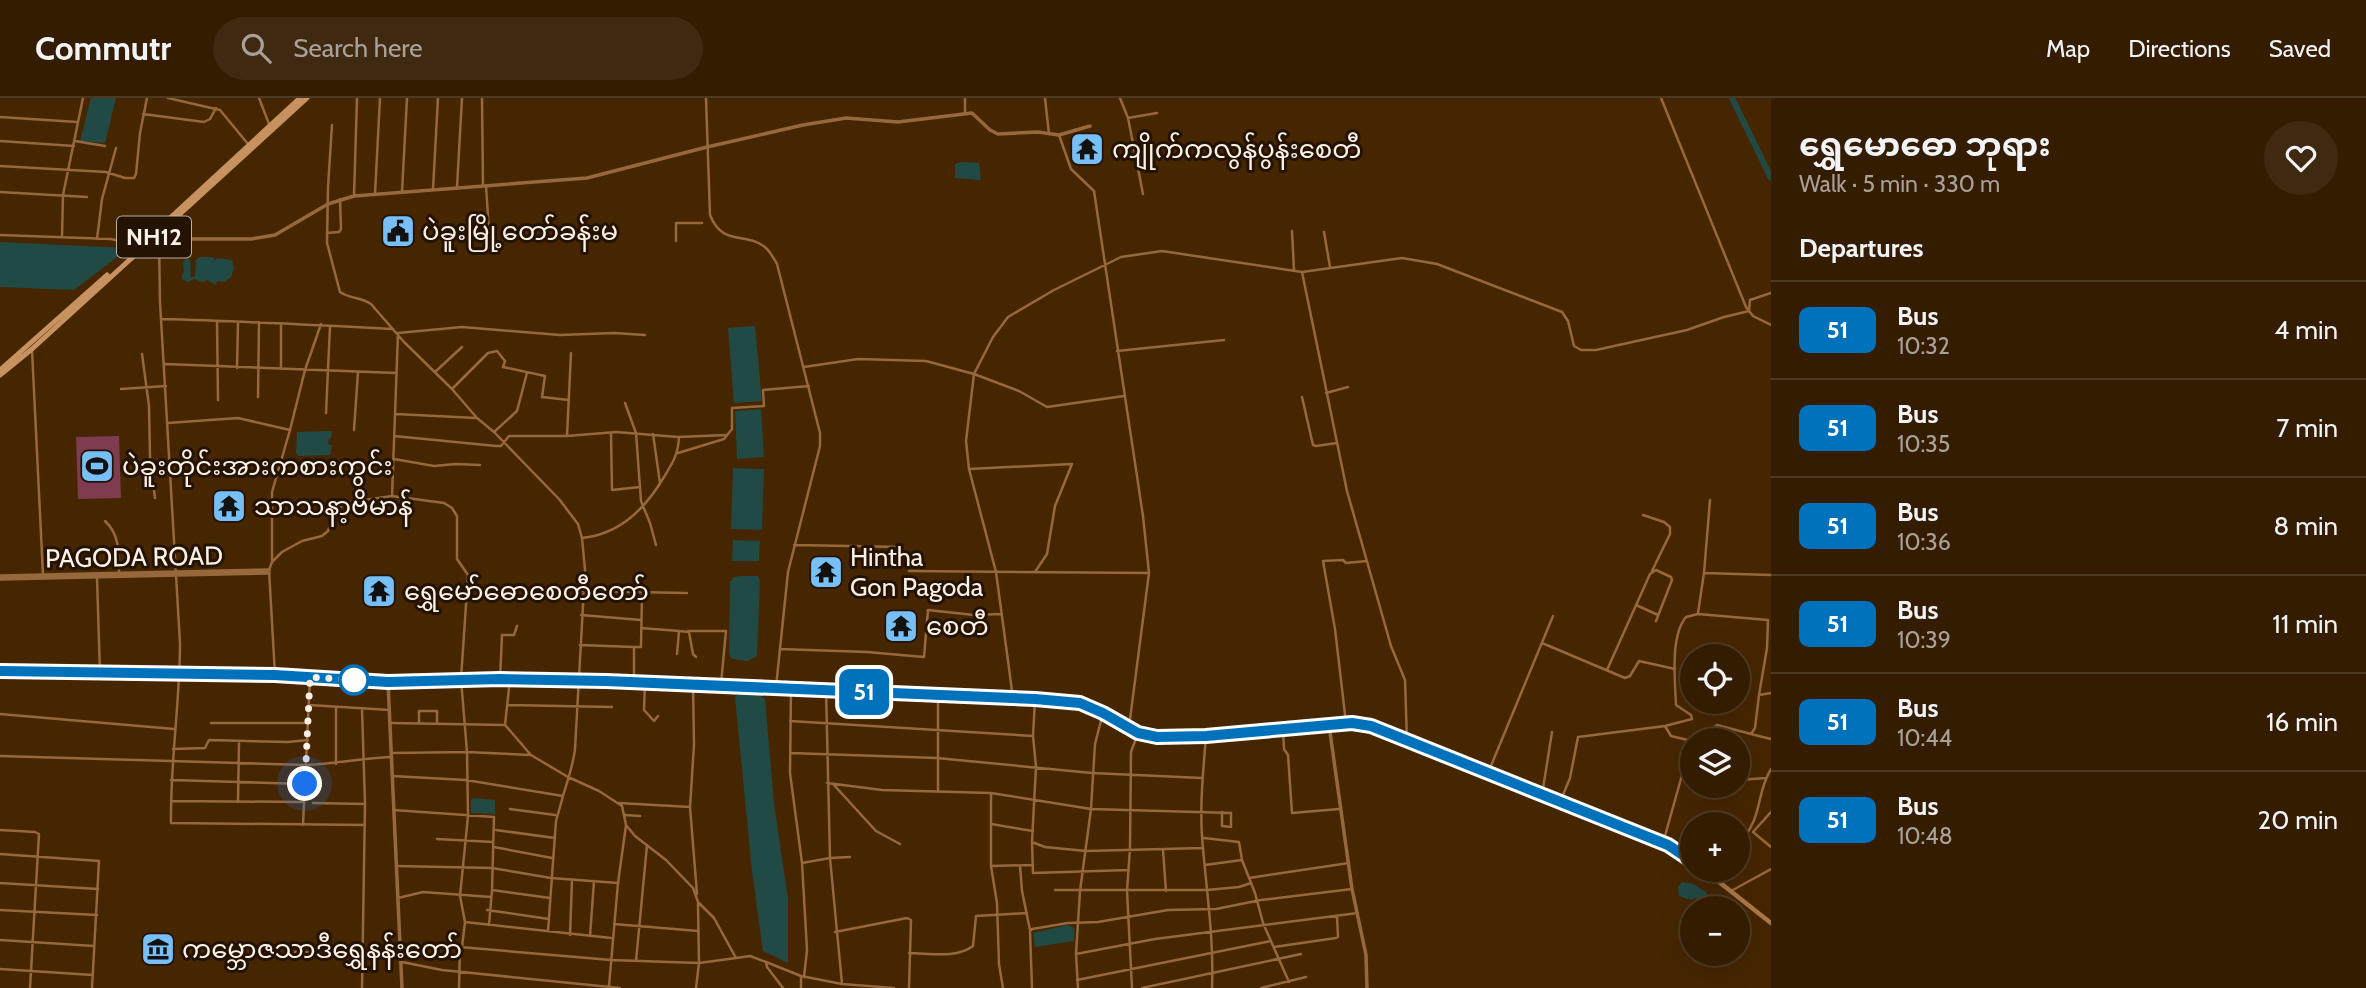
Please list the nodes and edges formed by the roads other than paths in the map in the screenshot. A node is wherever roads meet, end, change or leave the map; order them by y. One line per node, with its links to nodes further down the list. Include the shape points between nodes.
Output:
1 (83, 98): 24 (street)
2 (147, 98): 21 (street)
3 (168, 98): 18 (street)
4 (259, 98): 26 (street)
5 (300, 98): 26 (highway, NH12)
6 (307, 98): 59 (highway, NH12)
7 (357, 98): 48 (street)
8 (380, 98): 45 (street)
9 (407, 98): 44 (street)
10 (438, 98): 42 (street)
11 (462, 98): 41 (street)
12 (482, 98): 40 (street)
13 (706, 98): 35 (street)
14 (965, 98): 19 (street)
15 (1046, 98): 28 (street)
16 (1120, 98): 23 (street)
17 (1661, 98): 69 (street)
18 (216, 108): 21 (street, via 204,122); 32 (street)
19 (965, 113): 28 (street, via 972,113 998,134); 35 (street, via 898,122 846,118)
20 (1157, 113): 23 (street)
21 (143, 114): 39 (street, via 134,178)
22 (0, 117): 24 (street)
23 (1128, 118): 46 (street)
24 (78, 122): 31 (street)
25 (332, 125): 51 (street)
26 (270, 126): 32 (highway, NH12)
27 (1090, 126): 29 (street)
28 (1049, 134): 29 (street)
29 (1059, 135): 64 (street, via 1071,169 1094,191)
30 (0, 141): 33 (street)
31 (75, 141): 33 (street); 34 (street)
32 (249, 145): 59 (highway, NH12)
33 (74, 146): 38 (street)
34 (106, 146)
35 (707, 146): 40 (street, via 587,178); 52 (street)
36 (117, 148): 39 (street)
37 (0, 166): 38 (street)
38 (69, 169): 39 (street); 47 (street)
39 (111, 173): 58 (street)
40 (485, 185): 41 (street); 63 (street)
41 (457, 187): 42 (street)
42 (433, 189): 44 (street)
43 (0, 192): 47 (street)
44 (402, 192): 45 (street)
45 (375, 194): 48 (street)
46 (1143, 194)
47 (63, 195): 49 (street); 57 (street)
48 (354, 196): 50 (street)
49 (88, 197)
50 (340, 199): 51 (street); 55 (street, via 341,229)
51 (328, 204): 55 (street); 60 (street, via 275,236)
52 (710, 216): 61 (street, via 702,223 676,223); 88 (street, via 718,231 757,242 777,264)
53 (1292, 231): 66 (street)
54 (1324, 232): 65 (street)
55 (327, 233): 78 (street, via 340,292 371,304)
56 (0, 235): 57 (street)
57 (62, 237): 58 (street)
58 (97, 239): 62 (street)
59 (150, 239): 60 (street); 62 (highway, NH12)
60 (159, 239): 70 (street)
61 (676, 241)
62 (143, 245): 82 (highway, NH12)
63 (490, 246)
64 (1104, 265): 66 (street, via 1121,257 1162,251); 84 (street); 100 (street, via 1008,317)
65 (1330, 267): 67 (street); 69 (street, via 1402,258 1437,264 1562,312 1574,346 1581,350 1687,330)
66 (1294, 270): 67 (street)
67 (1302, 272): 107 (street)
68 (1771, 293): 69 (street, via 1750,300)
69 (1749, 311): 76 (street)
70 (162, 319): 71 (street); 87 (street)
71 (217, 321): 72 (street); 89 (street)
72 (238, 321): 73 (street); 90 (street)
73 (259, 321): 75 (street); 91 (street)
74 (321, 324): 75 (street); 77 (street); 93 (street)
75 (281, 325): 92 (street)
76 (1771, 325)
77 (330, 326): 78 (street); 94 (street)
78 (393, 329): 79 (street)
79 (398, 333): 80 (street, via 462,327 560,335); 97 (street); 99 (street)
80 (645, 335)
81 (1224, 340): 84 (street)
82 (32, 346): 95 (highway, NH12); 158 (street)
83 (462, 347): 97 (street)
84 (1117, 351): 108 (street)
85 (571, 353): 112 (street)
86 (142, 354): 103 (street)
87 (164, 364): 89 (street); 101 (street)
88 (804, 367): 100 (street, via 858,359 926,361); 102 (street)
89 (219, 368): 90 (street); 111 (street)
90 (237, 368): 91 (street)
91 (258, 369): 92 (street); 109 (street)
92 (281, 369): 93 (street)
93 (305, 370): 94 (street); 118 (street)
94 (329, 371): 96 (street); 114 (street)
95 (0, 372)
96 (358, 372): 99 (street); 119 (street)
97 (435, 372): 106 (street)
98 (527, 372): 106 (street, via 503,367 505,361 497,351 488,353); 112 (street, via 545,376 542,397); 120 (street, via 517,411)
99 (396, 373): 115 (street)
100 (974, 374): 108 (street, via 1047,407); 133 (street, via 966,441)
101 (166, 386): 103 (street); 117 (street)
102 (809, 386): 124 (street, via 763,390 764,406 732,408 732,429); 144 (street, via 820,446)
103 (145, 387): 105 (street); 137 (street)
104 (1348, 387): 107 (street)
105 (121, 389)
106 (452, 389): 116 (street)
107 (1326, 393): 129 (street)
108 (1124, 396): 153 (street)
109 (258, 397)
110 (1303, 397): 129 (street, via 1313,444)
111 (218, 400)
112 (569, 400): 126 (street)
113 (625, 403): 122 (street)
114 (326, 413)
115 (396, 414): 116 (street); 125 (street)
116 (477, 418): 120 (street)
117 (167, 423): 118 (street, via 238,418); 155 (street)
118 (290, 430): 147 (street, via 272,492)
119 (354, 430)
120 (495, 432): 128 (street)
121 (611, 433): 122 (street); 126 (street); 135 (street, via 612,490)
122 (636, 433): 123 (street); 135 (street)
123 (653, 435): 127 (street); 134 (street)
124 (726, 435): 127 (street); 130 (street)
125 (394, 436): 128 (street, via 496,446); 131 (street)
126 (567, 436): 128 (street, via 509,436)
127 (679, 437): 130 (street)
128 (503, 442): 142 (street, via 573,515)
129 (1337, 443): 146 (street)
130 (678, 453): 134 (street)
131 (394, 459): 132 (street, via 434,466); 136 (street)
132 (480, 465)
133 (969, 469): 151 (street); 152 (street, via 1072,464 1055,506 1047,554)
134 (660, 484): 139 (street)
135 (640, 487): 139 (street)
136 (392, 495): 147 (street, via 344,503 322,536 302,541); 190 (street, via 444,503 457,516 457,559 468,575)
137 (155, 498)
138 (1710, 500): 154 (street)
139 (644, 506): 142 (street, via 621,525); 143 (street)
140 (1643, 515): 150 (street, via 1670,527)
141 (105, 521): 156 (street, via 116,536)
142 (582, 538): 162 (street)
143 (656, 545)
144 (794, 545): 145 (street); 180 (street)
145 (902, 547)
146 (1367, 561): 223 (street, via 1323,561); 242 (street, via 1405,680)
147 (272, 562): 148 (street)
148 (269, 571): 155 (street, PAGODA ROAD); 188 (street)
149 (909, 571): 151 (street)
150 (1652, 571): 165 (street); 169 (street, via 1672,578)
151 (996, 572): 152 (street); 166 (street)
152 (1035, 572): 153 (street)
153 (1149, 573): 229 (street)
154 (1703, 573): 157 (street); 167 (street)
155 (176, 574): 156 (street, PAGODA ROAD); 187 (street)
156 (119, 575): 159 (street, PAGODA ROAD); 160 (street, PAGODA ROAD)
157 (1771, 575)
158 (43, 576): 159 (street, PAGODA ROAD); 161 (street, PAGODA ROAD)
159 (64, 576): 160 (street, PAGODA ROAD)
160 (97, 576): 186 (street)
161 (0, 577)
162 (582, 591): 164 (street); 168 (street)
163 (687, 593): 164 (street)
164 (642, 594): 171 (street)
165 (1636, 605): 169 (street); 184 (street)
166 (1002, 614): 180 (street, via 928,610 924,657); 205 (street)
167 (1698, 614): 183 (street, via 1683,621); 204 (street, via 1768,620)
168 (581, 615): 171 (street); 178 (street)
169 (1658, 615): 172 (street)
170 (1553, 616): 177 (street)
171 (641, 620): 174 (street)
172 (1656, 621)
173 (516, 626): 191 (street, via 514,635 502,635)
174 (641, 628): 175 (street); 179 (street, via 640,647)
175 (678, 631): 176 (street); 181 (street)
176 (688, 632): 182 (street); 198 (street, via 726,631)
177 (1542, 643): 184 (street); 259 (street)
178 (580, 645): 179 (street); 193 (street)
179 (634, 647): 195 (street)
180 (780, 649): 199 (street)
181 (677, 654)
182 (696, 657)
183 (1675, 669): 184 (street, via 1640,661 1628,677); 228 (street, via 1676,705 1692,719)
184 (1607, 670)
185 (0, 671): 186 (main road)
186 (100, 673): 187 (main road)
187 (180, 675): 188 (main road); 230 (street)
188 (275, 675): 189 (main road)
189 (310, 677): 194 (main road); 207 (street)
190 (461, 679): 191 (main road); 194 (main road); 225 (street)
191 (500, 679): 192 (main road)
192 (510, 679): 193 (main road); 208 (street)
193 (579, 680): 195 (main road); 209 (street)
194 (388, 682): 213 (street)
195 (634, 682): 196 (main road)
196 (645, 682): 197 (main road); 216 (street, via 644,710 654,721)
197 (693, 684): 198 (main road); 285 (street)
198 (720, 685): 199 (main road)
199 (776, 687): 200 (main road)
200 (791, 688): 201 (main road); 217 (street)
201 (826, 690): 203 (main road); 222 (street)
202 (1771, 693): 204 (street)
203 (938, 695): 205 (main road); 231 (street)
204 (1759, 695): 235 (street)
205 (1013, 698): 206 (main road)
206 (1035, 699): 215 (main road, via 1080,703); 236 (street)
207 (309, 705): 210 (street); 219 (street)
208 (508, 705): 209 (street); 226 (street)
209 (578, 706): 211 (street); 262 (street, via 573,771)
210 (336, 707): 212 (street); 254 (street)
211 (611, 707)
212 (362, 709): 213 (street); 250 (street)
213 (390, 710): 220 (street)
214 (0, 713): 230 (street)
215 (1103, 713): 229 (main road); 258 (street)
216 (658, 716)
217 (790, 722): 222 (street); 245 (street)
218 (211, 723): 219 (street)
219 (308, 723): 240 (street)
220 (391, 723): 221 (street); 247 (street)
221 (419, 723): 224 (street); 224 (street, via 419,711 437,711)
222 (828, 723): 231 (street); 246 (street)
223 (1346, 723): 227 (main road); 242 (main road, via 1371,726)
224 (438, 724): 225 (street)
225 (465, 724): 226 (street); 244 (street)
226 (505, 725): 248 (street)
227 (1329, 725): 232 (main road); 286 (street)
228 (1665, 726): 238 (street, via 1671,736); 281 (street, via 1578,737)
229 (1129, 727): 234 (main road)
230 (174, 729): 243 (street)
231 (939, 729): 236 (street); 251 (street)
232 (1283, 729): 237 (main road); 286 (street, via 1292,813)
233 (1552, 732): 275 (street)
234 (1138, 733): 237 (main road); 260 (street, via 1132,745)
235 (1751, 734): 239 (street)
236 (1033, 736): 256 (street)
237 (1206, 736): 263 (street)
238 (1680, 738)
239 (1771, 739)
240 (308, 740): 241 (street); 255 (street)
241 (239, 741): 243 (street, via 209,740 205,748); 253 (street)
242 (1407, 741): 259 (main road)
243 (173, 749): 252 (street)
244 (467, 752): 247 (street); 248 (street); 267 (street)
245 (790, 753): 246 (street); 327 (street)
246 (827, 753): 251 (street); 270 (street)
247 (392, 755): 250 (street); 261 (street)
248 (531, 755): 262 (street)
249 (0, 756): 252 (street)
250 (364, 758): 254 (street); 284 (street)
251 (937, 758): 256 (street); 273 (street)
252 (172, 762): 253 (street); 266 (street)
253 (239, 763): 255 (street); 268 (street)
254 (336, 764): 255 (street)
255 (306, 765): 272 (street)
256 (1036, 767): 258 (street); 277 (street)
257 (1771, 769): 264 (street)
258 (1092, 773): 260 (street); 288 (street)
259 (1488, 773): 275 (main road)
260 (1131, 774): 263 (street); 289 (street)
261 (392, 776): 267 (street); 290 (street)
262 (568, 777): 276 (street); 283 (street)
263 (1202, 778): 291 (street)
264 (1766, 778): 265 (street); 304 (street)
265 (1750, 779)
266 (171, 780): 268 (street); 278 (street)
267 (467, 780): 276 (street); 295 (street)
268 (238, 782): 272 (street); 279 (street)
269 (1680, 782): 311 (street)
270 (827, 783): 271 (street); 325 (street)
271 (833, 783): 273 (street, via 883,790); 312 (street, via 876,831)
272 (305, 784): 280 (street)
273 (938, 790): 274 (street)
274 (991, 793): 277 (street); 298 (street)
275 (1542, 795): 281 (main road)
276 (563, 796): 296 (street)
277 (1034, 799): 288 (street); 305 (street)
278 (171, 801): 279 (street); 299 (street, via 171,823)
279 (238, 802): 280 (street)
280 (304, 802): 299 (street)
281 (1560, 802): 311 (main road)
282 (313, 803): 284 (street)
283 (616, 803): 285 (street); 294 (street)
284 (365, 804): 300 (street)
285 (690, 807): 361 (street)
286 (1341, 808): 328 (street)
287 (510, 809): 296 (street)
288 (1091, 809): 289 (street); 319 (street)
289 (1130, 809): 291 (street); 316 (street)
290 (393, 810): 295 (street); 331 (street)
291 (1202, 811): 292 (street); 307 (street)
292 (1222, 812): 292 (street, via 1233,813 1231,827 1222,826)
293 (1771, 812): 313 (street, via 1753,832)
294 (625, 815): 297 (street); 301 (street)
295 (468, 816): 303 (street, via 494,817); 309 (street)
296 (556, 816): 306 (street)
297 (640, 816)
298 (991, 824): 305 (street); 332 (street)
299 (303, 825): 300 (street)
300 (365, 825): 424 (street)
301 (626, 825): 315 (street); 345 (street)
302 (0, 830): 322 (street, via 38,832)
303 (495, 830): 306 (street); 314 (street)
304 (1750, 830)
305 (1032, 831): 310 (street)
306 (555, 838): 324 (street)
307 (1202, 838): 317 (street); 326 (street, via 1237,840)
308 (437, 839): 309 (street)
309 (465, 841): 314 (street); 335 (street)
310 (1032, 842): 319 (street); 329 (street)
311 (1663, 843): 321 (main road)
312 (900, 844)
313 (1771, 844)
314 (494, 845): 324 (street); 334 (street)
315 (647, 845): 361 (street, via 692,887); 380 (street)
316 (1130, 848): 318 (street); 319 (street); 337 (street)
317 (1203, 848): 318 (street); 330 (street)
318 (1163, 850): 355 (street)
319 (1086, 851): 338 (street)
320 (0, 854): 322 (street)
321 (1680, 854)
322 (39, 856): 347 (street); 348 (street, via 99,861)
323 (850, 857): 325 (street)
324 (553, 858): 339 (street)
325 (830, 858): 327 (street); 384 (street)
326 (1242, 860): 330 (street); 340 (street)
327 (802, 863): 416 (street, via 807,950)
328 (1349, 863): 340 (street); 349 (street)
329 (1032, 865): 333 (street); 338 (street, via 1035,873)
330 (1205, 865): 352 (street)
331 (396, 866): 335 (street); 359 (street)
332 (990, 866): 333 (street); 367 (street)
333 (1020, 866): 368 (street)
334 (492, 867): 335 (street); 339 (street); 350 (street)
335 (464, 868): 357 (street)
336 (1771, 869): 356 (street)
337 (1128, 870): 338 (street); 354 (street)
338 (1083, 871): 353 (street)
339 (551, 878): 341 (street); 360 (street)
340 (1249, 878): 346 (street)
341 (572, 880): 342 (street); 386 (street)
342 (594, 881): 345 (street); 387 (street)
343 (1720, 882): 356 (main road)
344 (0, 883): 347 (street)
345 (618, 883): 377 (street)
346 (1251, 883): 352 (street); 362 (street)
347 (37, 886): 348 (street); 366 (street)
348 (98, 889): 370 (street)
349 (1352, 889): 362 (street); 369 (street)
350 (492, 890): 358 (street); 360 (street)
351 (1055, 890): 353 (street)
352 (1207, 890): 355 (street); 364 (street)
353 (1080, 891): 354 (street); 378 (street)
354 (1126, 891): 355 (street); 371 (street)
355 (1166, 891)
356 (1731, 891): 376 (main road)
357 (460, 895): 358 (street); 359 (street, via 423,892); 374 (street)
358 (491, 897): 365 (street)
359 (398, 898): 394 (street)
360 (550, 898): 373 (street)
361 (698, 902): 383 (street); 403 (street, via 714,918)
362 (1257, 902): 364 (street); 375 (street)
363 (0, 910): 366 (street)
364 (1209, 910): 371 (street); 385 (street)
365 (488, 911): 373 (street); 379 (street)
366 (35, 912): 370 (street); 391 (street)
367 (997, 913): 368 (street); 399 (street, via 976,916 973,946 967,951); 434 (street)
368 (1027, 913): 381 (street)
369 (1358, 913): 372 (street); 441 (street)
370 (97, 915): 393 (street)
371 (1128, 916): 378 (street); 392 (street)
372 (1337, 916): 375 (street); 396 (street, via 1336,938)
373 (549, 919): 382 (street)
374 (465, 922): 379 (street); 395 (street)
375 (1263, 923): 385 (street); 390 (street)
376 (1771, 923)
377 (614, 924): 380 (street); 388 (street)
378 (1079, 924): 381 (street); 400 (street)
379 (489, 925): 382 (street)
380 (639, 926): 383 (street); 406 (street)
381 (1030, 930): 435 (street)
382 (548, 932): 386 (street)
383 (699, 932): 409 (street)
384 (835, 932): 399 (street, via 907,918 911,920); 420 (street)
385 (1210, 932): 392 (street); 401 (street)
386 (570, 934): 387 (street)
387 (590, 936): 388 (street)
388 (613, 938): 404 (street)
389 (0, 940): 391 (street)
390 (1271, 941): 396 (street); 401 (street)
391 (32, 942): 393 (street); 412 (street)
392 (1130, 943): 400 (street); 411 (street)
393 (95, 946): 415 (street)
394 (401, 946): 395 (street); 407 (street)
395 (461, 947): 404 (street); 413 (street)
396 (1274, 947): 405 (street)
397 (296, 953): 398 (street)
398 (331, 953)
399 (909, 953): 433 (street)
400 (1076, 954): 418 (street)
401 (1212, 954): 411 (street); 414 (street)
402 (1301, 954): 405 (street)
403 (736, 958): 408 (street, via 750,956); 409 (street)
404 (611, 960): 406 (street); 427 (street)
405 (1280, 960): 414 (street); 419 (street)
406 (636, 961): 409 (street)
407 (401, 962): 413 (street); 425 (street)
408 (766, 962): 416 (street); 430 (street)
409 (699, 963): 429 (street)
410 (0, 968): 412 (street)
411 (1132, 969): 418 (street); 437 (street)
412 (30, 971): 415 (street); 422 (street)
413 (459, 972): 426 (street); 427 (street)
414 (1213, 974): 438 (street); 439 (street)
415 (93, 975): 423 (street)
416 (803, 977): 420 (street); 431 (street)
417 (1306, 977): 419 (street)
418 (1077, 980): 436 (street)
419 (1289, 982): 440 (street)
420 (842, 984): 421 (street)
421 (861, 987): 432 (street)
422 (30, 988)
423 (92, 988)
424 (362, 988)
425 (402, 988)
426 (460, 988)
427 (609, 988): 428 (street)
428 (620, 988)
429 (696, 988)
430 (783, 988)
431 (801, 988)
432 (894, 988)
433 (909, 988)
434 (1003, 988)
435 (1032, 988)
436 (1078, 988)
437 (1132, 988)
438 (1143, 988)
439 (1212, 988)
440 (1261, 988)
441 (1367, 988)

